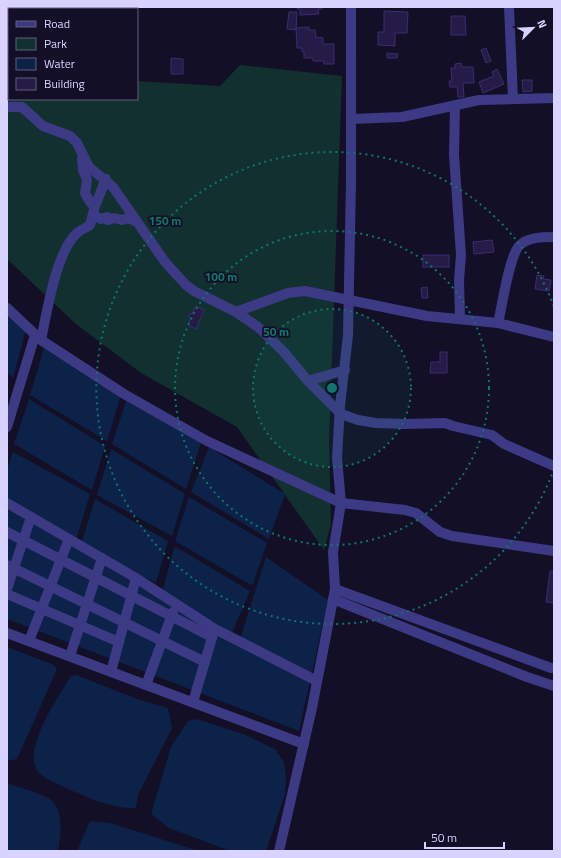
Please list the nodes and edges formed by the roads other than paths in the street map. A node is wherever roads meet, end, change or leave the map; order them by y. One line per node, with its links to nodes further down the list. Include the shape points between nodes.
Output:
1 (118, 7): 4 (street)
2 (351, 7): 9 (street)
3 (509, 7): 6 (street)
4 (103, 8)
5 (554, 98): 6 (street)
6 (513, 99): 7 (street, via 479,100)
7 (455, 105): 9 (street, via 402,117); 18 (street, via 454,155 461,255)
8 (7, 107): 10 (street, via 22,107 42,126 70,136)
9 (351, 119): 15 (street)
10 (82, 154): 11 (street, via 89,167); 12 (street, via 83,170 87,180 85,193)
11 (106, 179): 12 (street); 13 (street)
12 (94, 210): 13 (street, via 101,219 128,218); 20 (street, via 90,225 78,231 68,243)
13 (137, 222): 17 (street, via 165,262 186,285)
14 (554, 237): 19 (street, via 531,239 519,246 513,256)
15 (348, 300): 17 (street, via 297,291); 18 (street, via 427,316); 22 (street)
16 (7, 308): 20 (street)
17 (236, 312): 23 (street, via 258,327)
18 (460, 318): 19 (street)
19 (498, 323): 21 (street)
20 (38, 337): 25 (street); 28 (street, via 124,394 207,440)
21 (554, 337)
22 (345, 370): 23 (street); 24 (street)
23 (308, 380): 24 (street)
24 (341, 414): 26 (street, via 376,423 445,423 492,435 504,444); 28 (street, via 337,458)
25 (7, 427)
26 (554, 466)
27 (7, 503): 29 (street)
28 (341, 503): 33 (street, via 416,513 440,532 452,536); 42 (street, via 333,552)
29 (31, 517): 31 (street); 32 (street)
30 (7, 532): 32 (street)
31 (69, 539): 34 (street); 35 (street)
32 (23, 541): 35 (street); 36 (street)
33 (554, 551)
34 (102, 558): 37 (street); 38 (street)
35 (61, 560): 37 (street); 39 (street)
36 (10, 566): 39 (street); 40 (street)
37 (95, 578): 43 (street); 45 (street)
38 (136, 578): 43 (street); 44 (street)
39 (50, 586): 45 (street); 46 (street)
40 (7, 588)
41 (7, 594): 46 (street)
42 (334, 594): 57 (street); 59 (street); 61 (street, via 527,677)
43 (131, 596): 47 (street); 48 (street)
44 (176, 602): 47 (street); 51 (street)
45 (87, 603): 48 (street); 49 (street)
46 (42, 608): 49 (street); 52 (street)
47 (171, 616): 51 (street); 54 (street)
48 (124, 624): 53 (street); 54 (street)
49 (80, 625): 53 (street); 55 (street)
50 (7, 633): 52 (street)
51 (214, 633): 56 (street); 59 (street)
52 (29, 641): 55 (street)
53 (119, 642): 58 (street)
54 (163, 642): 56 (street); 60 (street)
55 (70, 656): 58 (street)
56 (204, 662): 62 (street)
57 (551, 668)
58 (111, 672): 60 (street)
59 (317, 681): 63 (street)
60 (146, 685): 62 (street)
61 (554, 686)
62 (192, 702): 63 (street)
63 (304, 744): 64 (street)
64 (279, 851)

